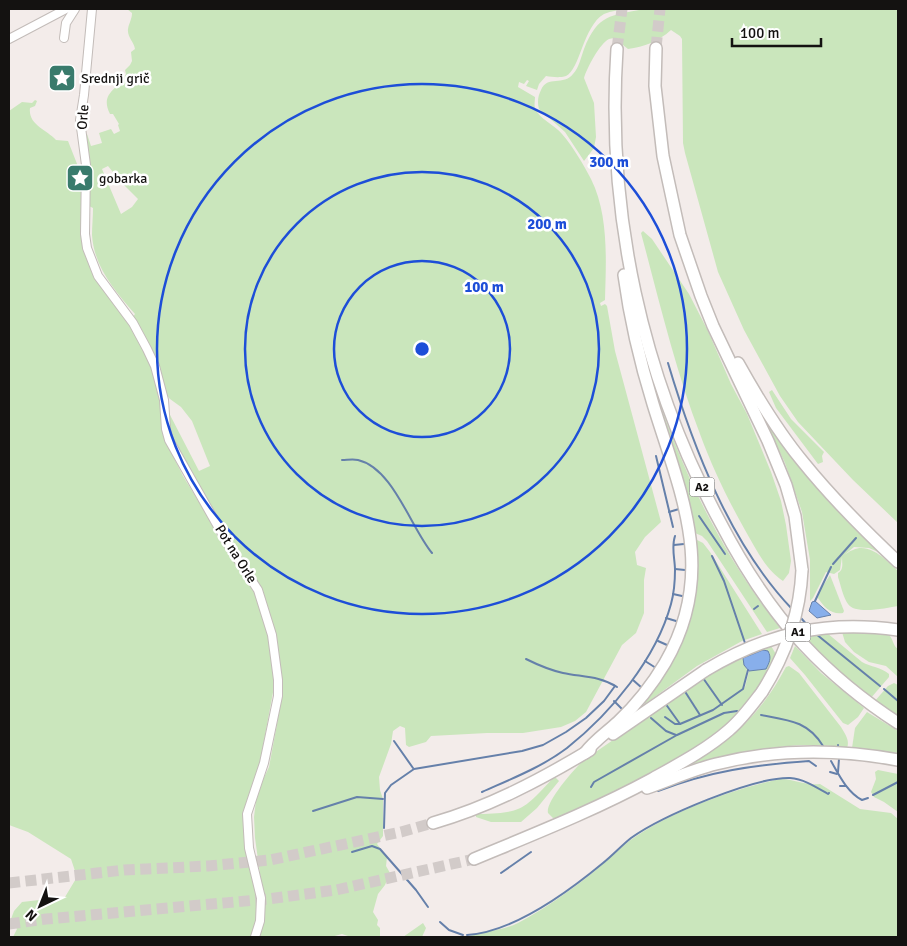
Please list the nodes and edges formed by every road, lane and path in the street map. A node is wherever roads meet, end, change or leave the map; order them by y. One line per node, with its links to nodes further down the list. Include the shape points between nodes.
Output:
1 (66, 9): 5 (street)
2 (76, 9): 4 (street, via 66,22)
3 (92, 9): 8 (street, Orle, via 80,120 86,165)
4 (64, 38)
5 (9, 39)
6 (656, 48): 10 (highway, via 655,86 663,156 680,234)
7 (617, 49): 9 (highway, A2, via 615,127)
8 (85, 194): 19 (street, Pot na Orle, via 85,234 94,269 133,323 147,349 164,400 169,440 258,590 272,635 278,696 264,763 247,814 249,848 261,898 260,921)
9 (623, 226): 13 (highway, A2, via 653,364 682,444 713,509 748,571 783,620 824,666); 14 (highway, via 620,244 632,323 644,375 686,511 691,542 691,574 683,621 664,664 637,702)
10 (701, 296): 11 (highway, via 744,375 801,460 842,508); 16 (highway, bridge, via 786,485 797,525 802,570 799,600 792,631 780,661 762,692 741,718 718,739 678,765)
11 (898, 562)
12 (898, 630): 14 (highway, A1, bridge, via 843,626 797,632 752,646 706,670)
13 (898, 723)
14 (584, 753): 17 (highway, A1, via 510,794)
15 (898, 760): 16 (highway, via 850,753 794,752 748,758 702,768)
16 (617, 798): 18 (highway)
17 (433, 823)
18 (474, 858)
19 (255, 937)

